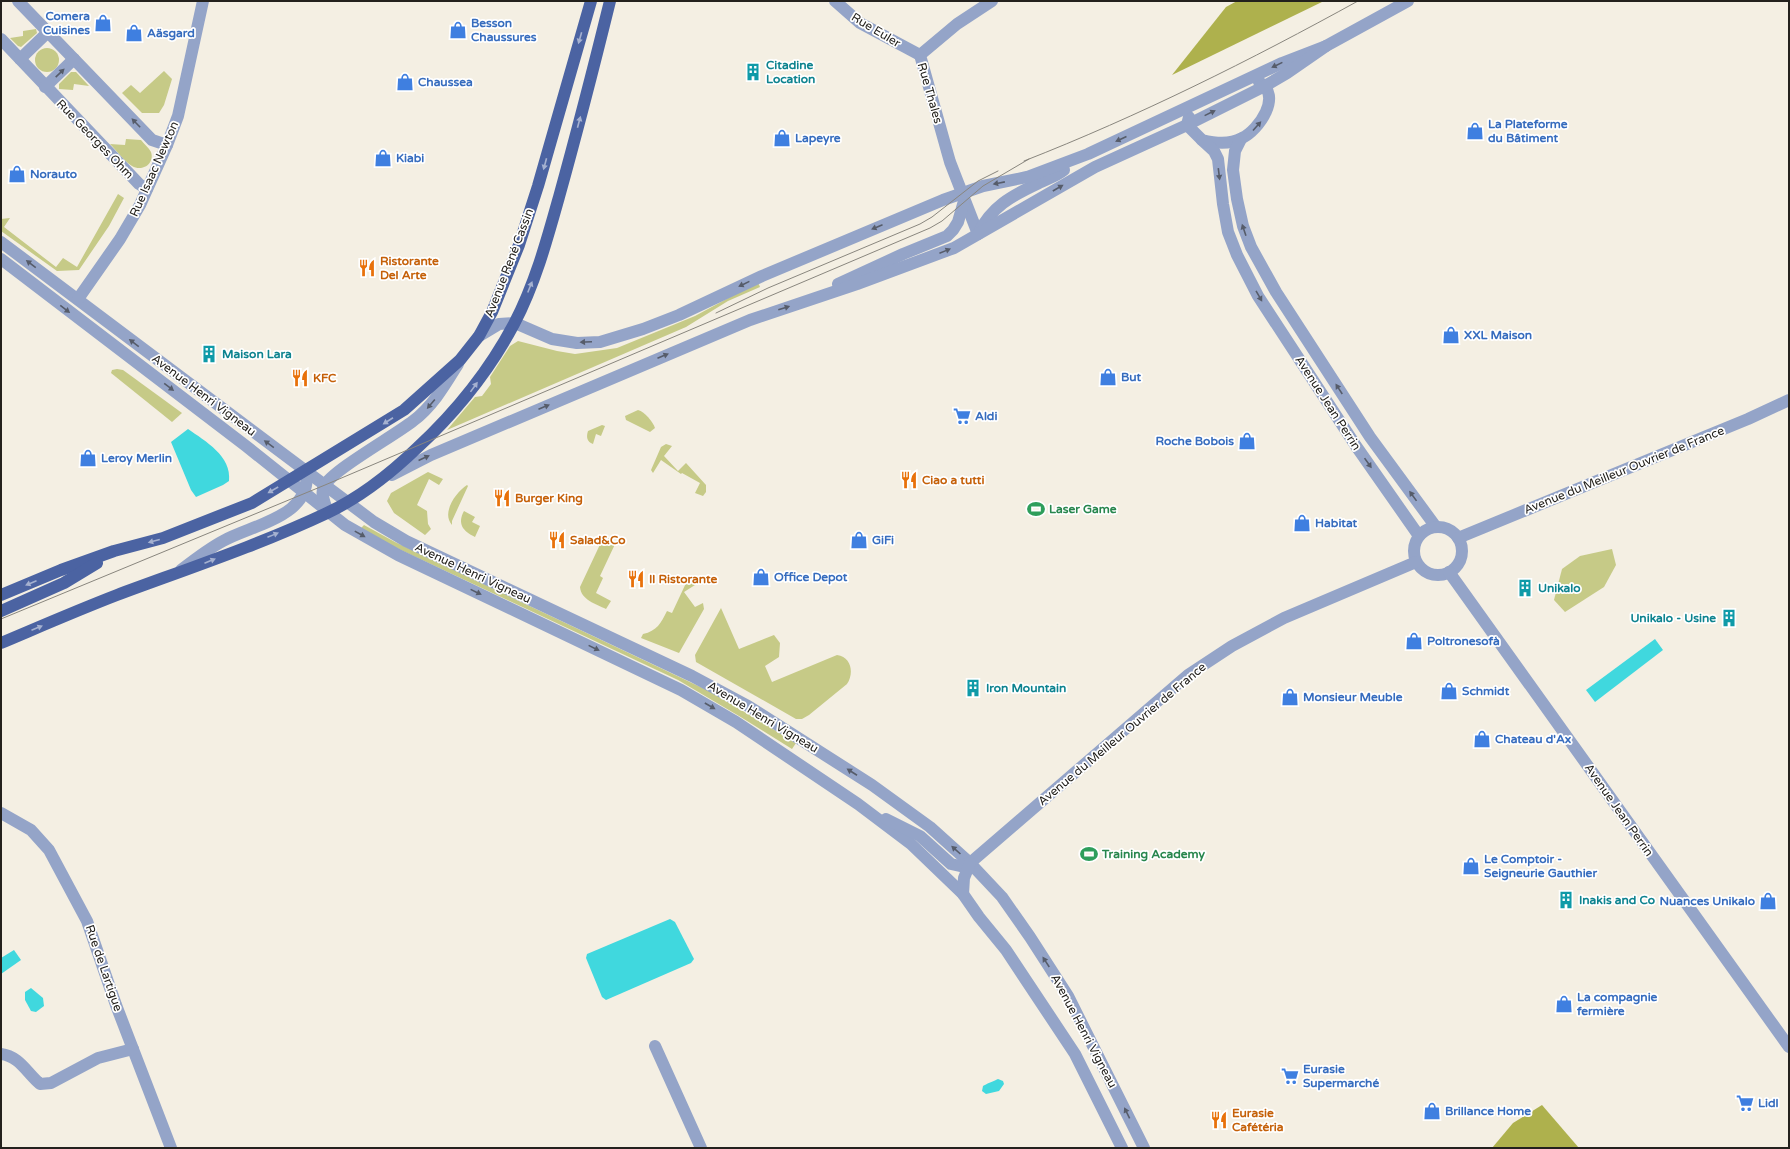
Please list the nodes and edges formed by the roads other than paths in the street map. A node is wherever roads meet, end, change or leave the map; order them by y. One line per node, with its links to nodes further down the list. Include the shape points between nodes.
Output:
1 (18, 1): 8 (street)
2 (203, 1): 21 (street, Rue Isaac Newton, via 178,116)
3 (590, 1): 34 (main road, Avenue René Cassin, one-way to 34, via 531,208 504,284)
4 (610, 1): 33 (main road, Avenue René Cassin, one-way to 4, via 544,247)
5 (836, 1): 11 (street, Rue Euler, via 860,23)
6 (992, 1): 11 (street, Rue Thales, via 957,24)
7 (1408, 1): 10 (street)
8 (48, 32): 12 (street); 13 (street)
9 (1, 39): 12 (street, Rue Georges Ohm)
10 (1326, 46): 14 (street, one-way to 14); 15 (street)
11 (920, 55): 24 (street, Rue Thales)
12 (20, 59): 16 (street, Rue Georges Ohm)
13 (74, 59): 16 (street, one-way to 13); 21 (street, one-way to 13, via 152,140)
14 (1246, 80): 15 (street, via 1260,82); 17 (street)
15 (1265, 86): 18 (street, one-way to 15); 19 (street, one-way to 15, via 1256,129 1266,116 1269,97)
16 (45, 87): 23 (street, Rue Georges Ohm, via 139,184)
17 (1200, 102): 18 (street, via 1192,110); 22 (street, one-way to 22)
18 (1187, 124): 20 (street, Avenue Jean Perrin); 25 (street, one-way to 18, via 1095,167)
19 (1241, 139): 20 (street, via 1227,143); 27 (street, Avenue Jean Perrin, one-way to 19, via 1243,226 1233,170 1235,151)
20 (1202, 140): 28 (street, Avenue Jean Perrin, one-way to 28, via 1214,151 1218,159 1228,232)
21 (167, 145): 23 (street, Rue Isaac Newton)
22 (1088, 154): 24 (street, one-way to 24, via 1027,177 983,186); 25 (street, via 1061,173 996,207)
23 (147, 189): 31 (street, Rue Isaac Newton, via 120,239)
24 (962, 197): 25 (street, Rue Thales); 32 (street, via 958,222 947,236 852,276); 33 (street, one-way to 33, via 762,276 679,315 600,342 577,343 552,339)
25 (978, 234): 32 (street, one-way to 25, via 954,248)
26 (1, 242): 31 (street, Avenue Henri Vigneau, one-way to 26)
27 (1254, 254): 28 (street); 30 (street); 44 (street, Avenue Jean Perrin, one-way to 27, via 1370,437)
28 (1237, 255): 30 (street, Avenue Jean Perrin)
29 (1, 260): 38 (street, Avenue Henri Vigneau, one-way to 38)
30 (1243, 266): 45 (street, Avenue Jean Perrin, one-way to 45, via 1258,296 1356,446)
31 (78, 300): 37 (street, Avenue Henri Vigneau, one-way to 31)
32 (807, 301): 39 (street, one-way to 32, via 419,460 503,424 750,320)
33 (515, 323): 34 (street, via 499,324); 39 (main road, Avenue René Cassin, one-way to 33, via 454,412 484,374)
34 (479, 336): 35 (main road, Avenue René Cassin)
35 (460, 360): 37 (main road, Avenue René Cassin, one-way to 37, via 404,410); 40 (street, one-way to 40, via 428,408 339,472)
36 (1789, 400): 46 (street, Avenue du Meilleur Ouvrier de France)
37 (306, 470): 38 (main road, Avenue René Cassin); 40 (street, Avenue Henri Vigneau); 41 (street, via 308,479)
38 (289, 481): 41 (street, Avenue Henri Vigneau); 47 (main road, Avenue René Cassin, one-way to 47, via 252,503 189,529)
39 (378, 483): 42 (main road, Avenue René Cassin)
40 (325, 485): 42 (street, Avenue Henri Vigneau); 43 (street, via 322,491)
41 (304, 493): 43 (street, Avenue Henri Vigneau); 50 (street, via 292,508 282,515 224,540)
42 (348, 501): 43 (main road, Avenue René Cassin); 56 (street, Avenue Henri Vigneau, one-way to 42, via 930,827 872,785 748,706 692,676 406,541 374,522)
43 (328, 512): 50 (main road, Avenue René Cassin, one-way to 43); 54 (street, Avenue Henri Vigneau, one-way to 54, via 357,533 398,555 681,690 736,722)
44 (1436, 527): 45 (street); 46 (street, via 1449,530)
45 (1419, 536): 48 (street, via 1414,549)
46 (1458, 538): 49 (street, via 1461,546 1460,561)
47 (114, 551): 51 (main road, one-way to 51); 52 (main road, via 64,583)
48 (1416, 562): 49 (street, via 1421,569 1435,575); 56 (street, Avenue du Meilleur Ouvrier de France, via 1284,618 1207,662 1188,675)
49 (1450, 572): 59 (street, Avenue Jean Perrin)
50 (175, 574): 53 (main road, Avenue René Cassin, one-way to 50, via 114,596)
51 (1, 595)
52 (1, 611)
53 (1, 643)
54 (858, 804): 56 (street, Avenue Henri Vigneau, via 920,836 951,864 960,866); 57 (street, Avenue Henri Vigneau, via 911,844)
55 (1, 813): 60 (street, Rue de Lartigue, via 31,830 49,850 88,921)
56 (970, 863): 57 (street, via 964,878); 65 (street, Avenue Henri Vigneau, one-way to 56, via 1068,996 1002,897)
57 (963, 894): 64 (street, Avenue Henri Vigneau, via 978,917 1006,950 1075,1054)
58 (655, 1046): 63 (street)
59 (1789, 1047)
60 (133, 1049): 61 (street, via 98,1058 51,1083 40,1084 17,1060); 62 (street, Rue de Lartigue)
61 (1, 1054)
62 (171, 1148)
63 (701, 1148)
64 (1122, 1148)
65 (1144, 1148)

